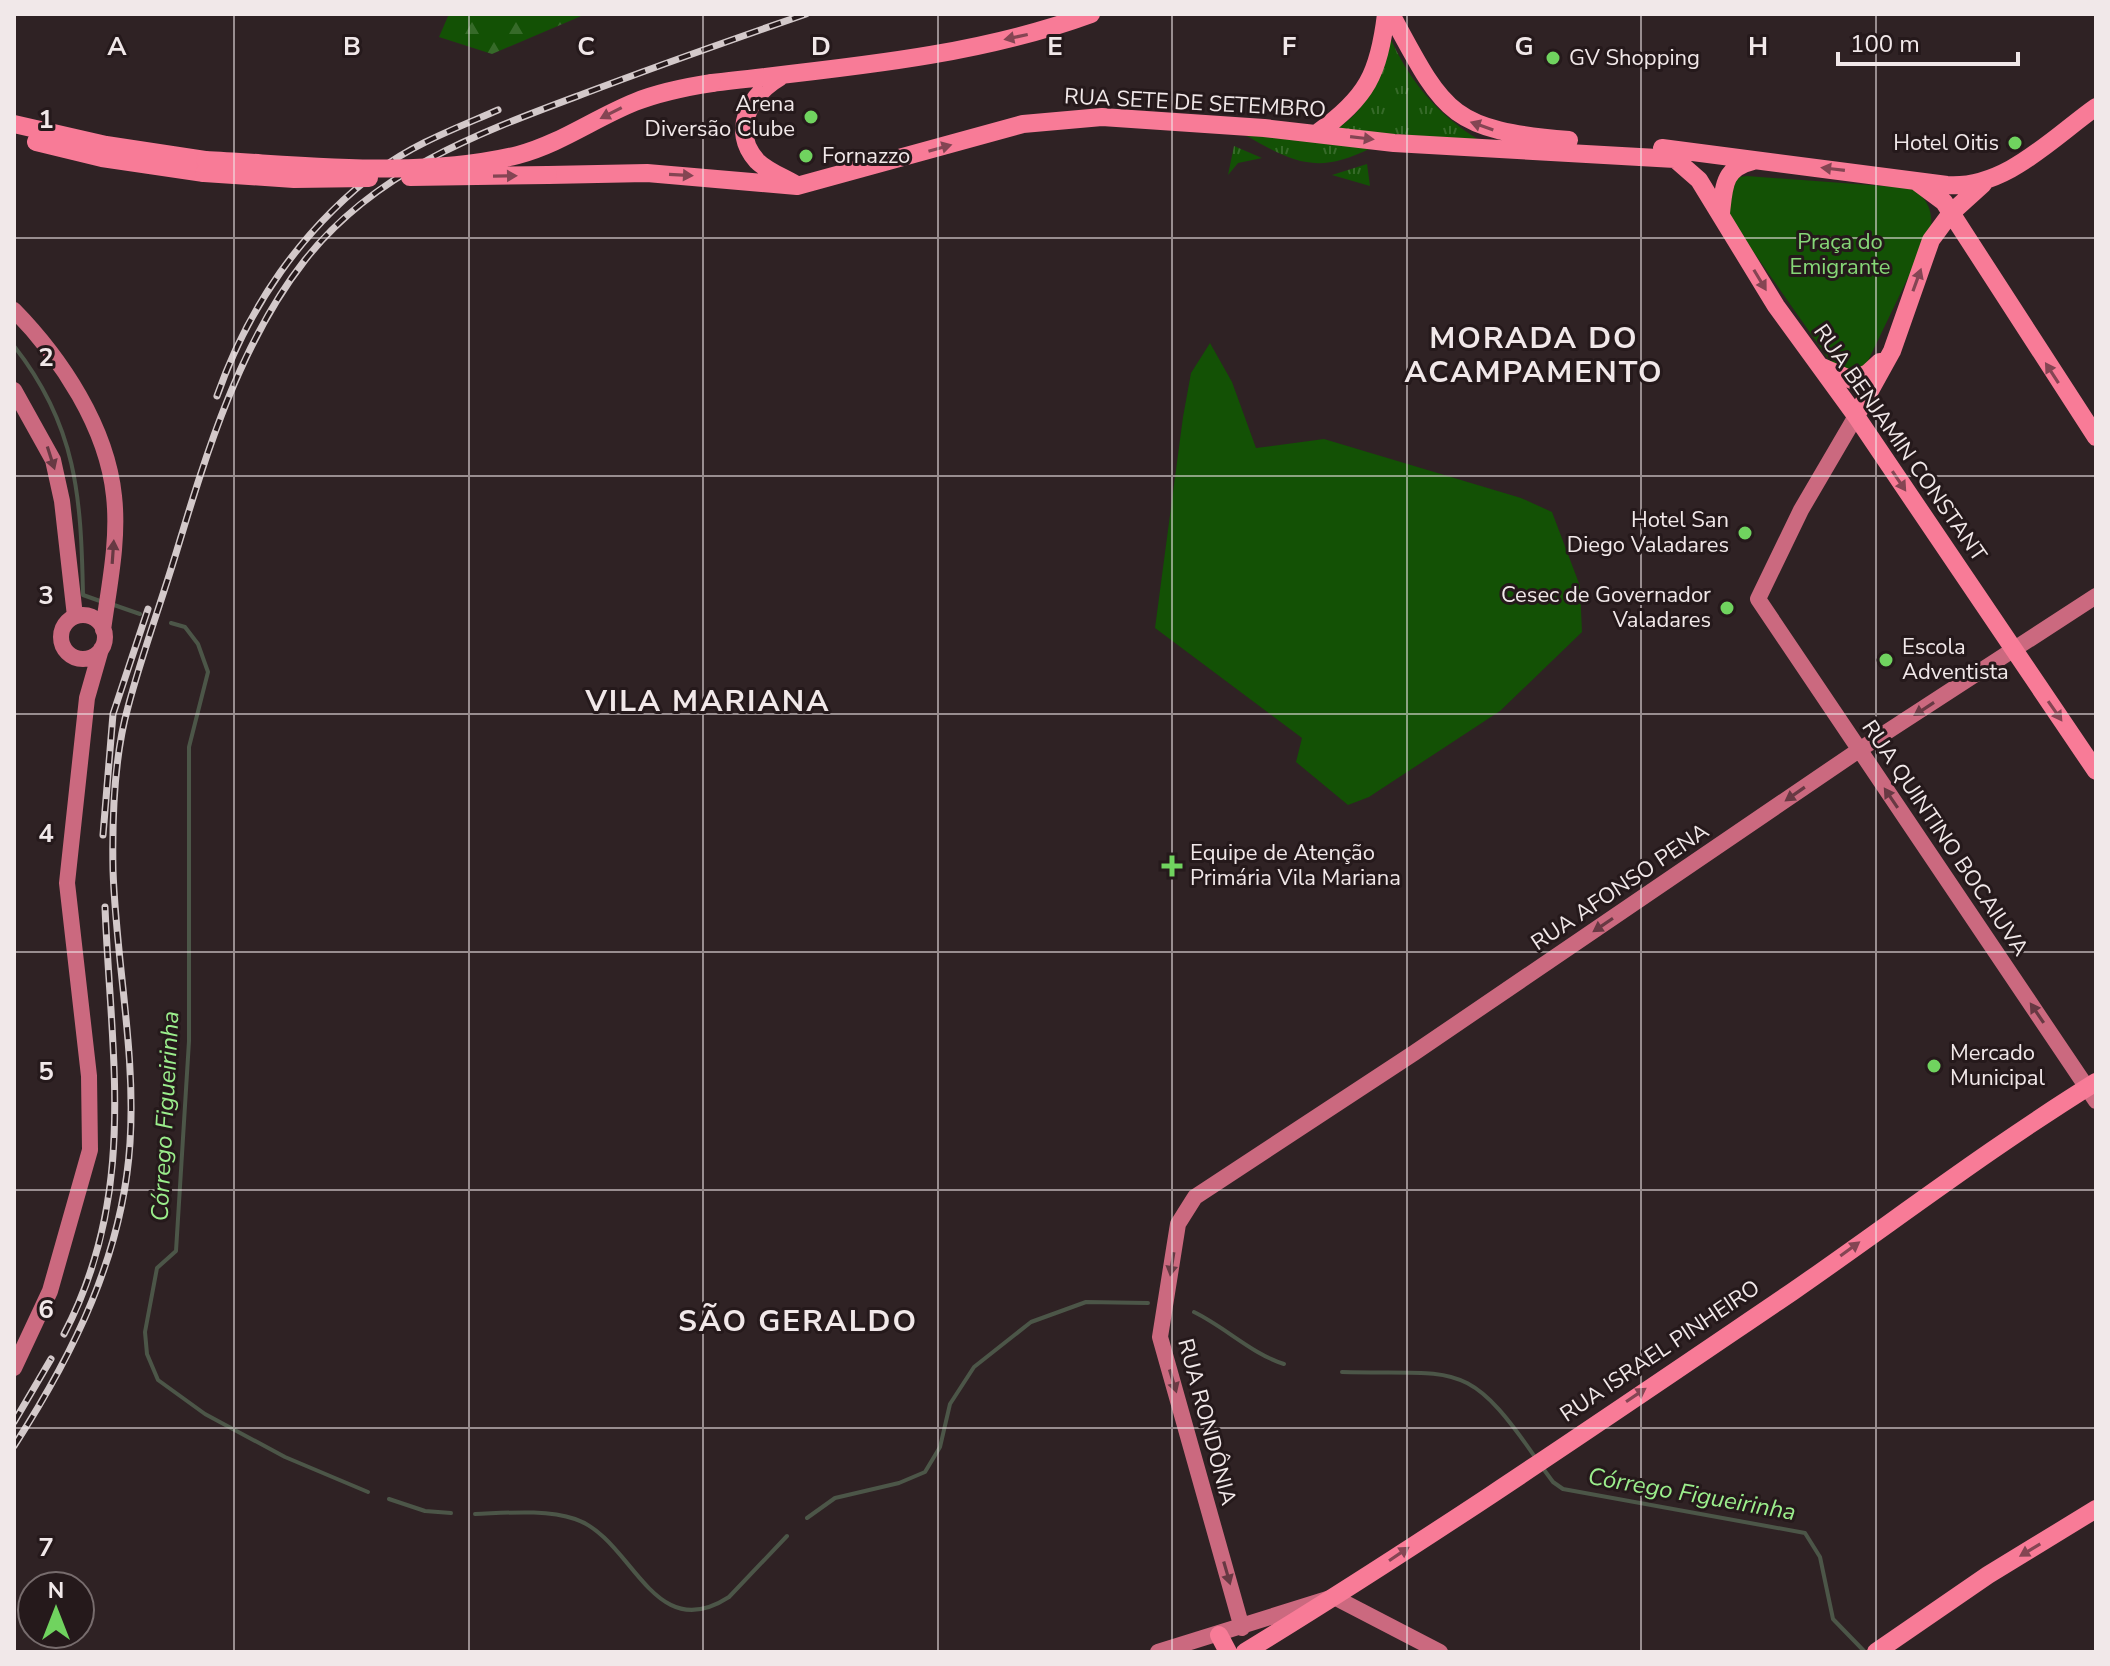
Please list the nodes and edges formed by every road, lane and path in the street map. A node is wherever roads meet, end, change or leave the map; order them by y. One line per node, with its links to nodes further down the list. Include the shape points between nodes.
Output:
1 (1091, 14): 3 (main road, one-way to 3, via 986,43)
2 (1389, 14): 6 (main road, via 1370,83 1353,105); 9 (main road, one-way to 2, via 1512,135 1475,124 1456,114 1438,94)
3 (786, 74): 10 (main road, one-way to 10, bridge, via 683,87 633,102 514,156 383,167); 13 (main road, via 755,95 744,126 759,162)
4 (2096, 107): 12 (main road)
5 (14, 123): 10 (main road)
6 (1317, 133): 8 (main road, RUA SETE DE SETEMBRO, one-way to 8, via 1394,143); 13 (main road, RUA SETE DE SETEMBRO, one-way to 6, via 1053,119 1102,117)
7 (14, 136): 10 (main road, via 102,158)
8 (1656, 157): 14 (main road, RUA BENJAMIN CONSTANT, via 1686,166)
9 (1757, 160): 11 (main road, one-way to 9); 14 (main road, via 1725,177)
10 (204, 166): 13 (main road, RUA SETE DE SETEMBRO, one-way to 13, bridge, via 294,179 647,173)
11 (1910, 178): 12 (main road); 15 (main road, via 1932,191)
12 (1983, 184): 15 (main road)
13 (797, 186)
14 (1721, 213): 18 (main road, RUA BENJAMIN CONSTANT, one-way to 18)
15 (1951, 213): 17 (main road, one-way to 15, via 1931,240); 21 (main road, one-way to 15)
16 (14, 310): 24 (street, one-way to 16, via 113,557 111,476 94,422)
17 (1892, 351): 18 (main road, via 1852,380 1823,368); 20 (main road)
18 (1809, 354): 20 (main road, RUA BENJAMIN CONSTANT)
19 (14, 390): 23 (street, one-way to 23, via 53,460)
20 (1856, 416): 26 (main road, RUA BENJAMIN CONSTANT, one-way to 26); 29 (street, RUA QUINTINO BOCAIUVA, via 1801,510 1758,599)
21 (2096, 437)
22 (2096, 596): 26 (street, RUA AFONSO PENA)
23 (75, 616): 24 (street, via 97,620); 27 (street, via 61,636 65,650)
24 (103, 630): 25 (street)
25 (101, 649): 27 (street); 28 (street)
26 (2013, 651): 29 (street, RUA AFONSO PENA, one-way to 29); 30 (main road, RUA BENJAMIN CONSTANT, one-way to 30)
27 (81, 658): 28 (street)
28 (87, 698): 33 (street, via 67,883 89,1076 90,1150 50,1291)
29 (1859, 750): 31 (street, RUA QUINTINO BOCAIUVA, one-way to 29); 32 (street, RUA AFONSO PENA, one-way to 32, via 1195,1197)
30 (2096, 771)
31 (2093, 1090): 35 (main road, RUA ISRAEL PINHEIRO, one-way to 31, via 1794,1290 1893,1218)
32 (1178, 1224): 36 (street, RUA RONDÔNIA, one-way to 36, via 1160,1337)
33 (14, 1368)
34 (2096, 1509): 42 (main road, one-way to 42)
35 (1334, 1597): 36 (street); 40 (main road, RUA ISRAEL PINHEIRO); 41 (street)
36 (1242, 1628): 37 (street)
37 (1214, 1644): 38 (street)
38 (1163, 1651): 39 (street)
39 (1185, 1652)
40 (1245, 1652)
41 (1440, 1652)
42 (1876, 1652)

